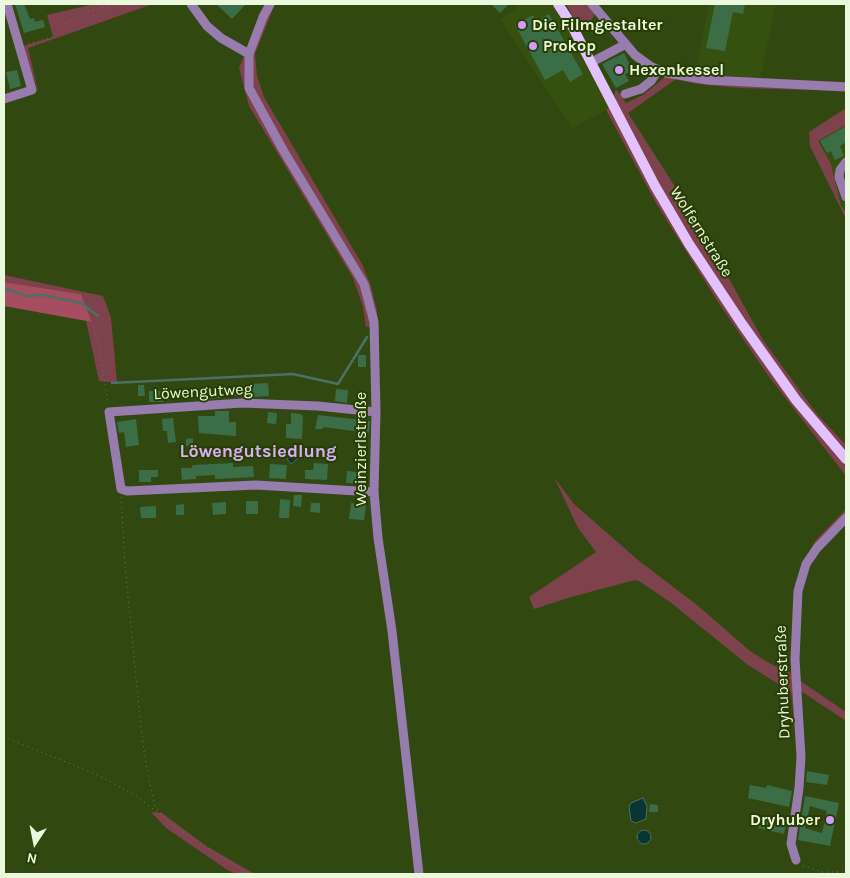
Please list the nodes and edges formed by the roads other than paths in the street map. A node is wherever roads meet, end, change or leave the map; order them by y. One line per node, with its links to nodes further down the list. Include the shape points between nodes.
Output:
1 (7, 4): 12 (street, via 32,90)
2 (191, 4): 7 (street, via 206,26)
3 (270, 4): 7 (street, Weinzierlstraße)
4 (558, 4): 8 (main road, Wolfernstraße)
5 (592, 4): 6 (street)
6 (626, 44): 8 (street); 9 (street)
7 (249, 54): 15 (street, Weinzierlstraße, via 249,88 364,284 374,326)
8 (592, 62): 16 (main road, Wolfernstraße, via 655,186 689,244 796,400)
9 (658, 70): 10 (street, via 708,80); 11 (street, via 641,89)
10 (846, 86)
11 (625, 94)
12 (4, 99)
13 (846, 162): 14 (street, via 839,177)
14 (846, 197)
15 (376, 412): 17 (street, Weinzierlstraße); 17 (street, Löwengutweg, via 318,406 242,404 109,412 121,489 127,491 256,485)
16 (846, 459)
17 (374, 492): 20 (street, Weinzierlstraße)
18 (846, 518): 19 (street, Dryhuberstraße, via 806,564 798,591 795,659 801,757 791,844)
19 (796, 860)
20 (419, 874)

